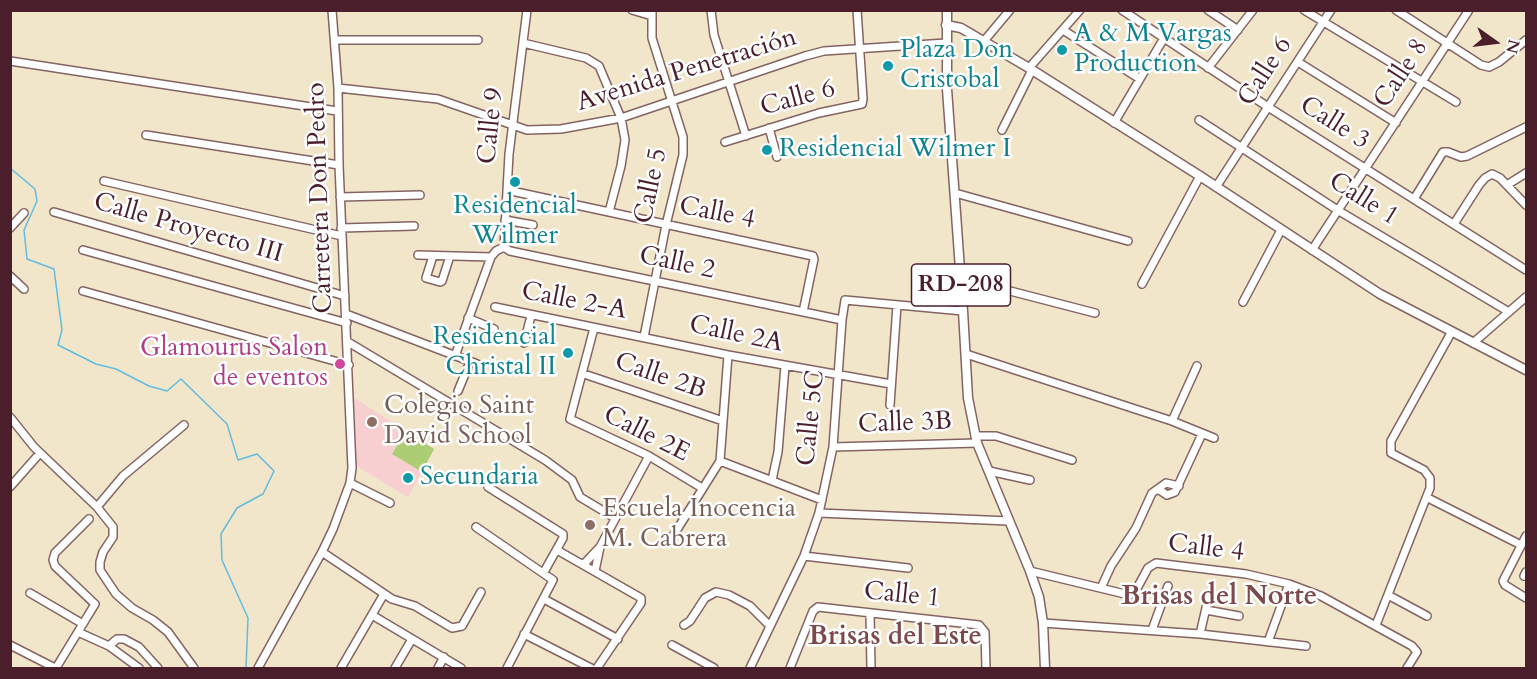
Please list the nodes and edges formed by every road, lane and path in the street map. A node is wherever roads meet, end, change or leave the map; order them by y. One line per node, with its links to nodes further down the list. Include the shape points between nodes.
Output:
1 (332, 10): 22 (street, Carretera Don Pedro)
2 (526, 10): 26 (street, Calle 9)
3 (632, 10): 16 (street)
4 (711, 10): 36 (street)
5 (857, 10): 29 (street, Calle 6)
6 (947, 10): 18 (main road, RD-208)
7 (1010, 10): 25 (street)
8 (1080, 10): 19 (street)
9 (1122, 10): 21 (street, Calle 3)
10 (1208, 10): 20 (street)
11 (1253, 10): 20 (street)
12 (1304, 10): 17 (street)
13 (1331, 10): 17 (street, Calle 6)
14 (1396, 10): 28 (street)
15 (1469, 10): 28 (street, Calle 8)
16 (652, 13): 38 (street, Calle 5, via 652,38)
17 (1323, 22): 31 (street, Calle 6); 35 (street)
18 (946, 26): 25 (main road, via 961,28); 27 (main road, RD-208)
19 (1064, 30): 33 (street); 34 (street)
20 (1238, 30): 32 (street)
21 (1164, 38): 32 (street, Calle 3); 34 (street)
22 (335, 40): 23 (street); 37 (street, Carretera Don Pedro)
23 (478, 40)
24 (1527, 40): 28 (street, via 1489,66 1480,65)
25 (984, 41): 33 (main road)
26 (524, 43): 42 (street, via 595,61); 46 (street, Calle 9)
27 (946, 43): 29 (street, Avenida Penetración); 63 (main road, RD-208)
28 (1447, 44): 35 (street, Calle 8)
29 (859, 48): 36 (street, Avenida Penetración, via 824,51); 48 (street, Calle 6, via 862,104)
30 (10, 61): 41 (street)
31 (1298, 62): 40 (street, Calle 6); 45 (street)
32 (1208, 68): 40 (street, Calle 3)
33 (1030, 69): 44 (main road); 49 (street)
34 (1140, 79): 44 (street)
35 (1424, 81): 39 (street); 45 (street, Calle 8)
36 (728, 82): 38 (street, Avenida Penetración); 51 (street)
37 (338, 88): 41 (street, Carretera Don Pedro); 46 (street, Avenida Penetración, via 438,99)
38 (673, 99): 42 (street, Avenida Penetración); 75 (street, Calle 5, via 683,137)
39 (1456, 102)
40 (1268, 107): 53 (street, Calle 6); 56 (street, Calle 3)
41 (337, 111): 55 (street, Carretera Don Pedro)
42 (621, 118): 46 (street, Avenida Penetración, via 561,129 527,130); 70 (street, via 625,141)
43 (1199, 120): 53 (street, Calle 1)
44 (1114, 123): 58 (main road)
45 (1396, 123): 56 (street, Calle 8)
46 (512, 126): 62 (street, Calle 9)
47 (1527, 127): 66 (street, via 1461,158 1443,152)
48 (769, 128): 51 (street, Calle 6); 54 (street)
49 (1002, 130)
50 (146, 135): 55 (street)
51 (746, 136): 52 (street, Calle 6)
52 (725, 142)
53 (1241, 147): 61 (street, Calle 6); 68 (street, Calle 1)
54 (777, 157)
55 (339, 165): 65 (street, Carretera Don Pedro)
56 (1366, 169): 66 (street, Calle 3); 68 (street, Calle 8)
57 (1527, 173): 60 (street)
58 (1200, 176): 61 (main road); 92 (street)
59 (104, 181): 79 (street)
60 (1507, 185): 67 (street); 73 (street, via 1496,175 1488,175)
61 (1216, 187): 78 (main road)
62 (507, 190): 70 (street, Calle 4); 72 (street, Calle 9)
63 (955, 193): 80 (street); 90 (main road, RD-208)
64 (420, 195): 65 (street)
65 (340, 197): 79 (street, Carretera Don Pedro)
66 (1414, 199): 73 (street, Calle 3)
67 (1527, 205)
68 (1339, 211): 83 (street, Calle 8); 102 (street, Calle 1)
69 (54, 212): 95 (street, Calle Proyecto III)
70 (609, 212): 75 (street, Calle 4)
71 (24, 213): 77 (street)
72 (505, 220): 74 (street); 81 (street, Calle 9)
73 (1454, 224): 88 (street, Calle 3)
74 (533, 225)
75 (666, 225): 91 (street, Calle 5); 101 (street, Calle 4, via 813,256)
76 (414, 226): 79 (street)
77 (10, 228)
78 (1281, 230): 83 (main road); 97 (street)
79 (342, 232): 95 (street, Carretera Don Pedro)
80 (1128, 241)
81 (504, 247): 87 (street); 91 (street, Calle 2)
82 (83, 250): 108 (street)
83 (1312, 250): 111 (main road, via 1380,294)
84 (418, 255): 85 (street)
85 (433, 256): 86 (street); 86 (street, via 426,278 440,282)
86 (450, 256): 87 (street)
87 (491, 257): 106 (street)
88 (1527, 270)
89 (10, 276): 93 (street)
90 (960, 278): 100 (main road, RD-208); 103 (street)
91 (655, 280): 101 (street, Calle 2); 112 (street, Calle 5)
92 (1142, 284)
93 (24, 289)
94 (83, 291): 119 (street)
95 (345, 296): 104 (street, Carretera Don Pedro)
96 (1527, 297): 102 (street)
97 (1243, 302)
98 (897, 304): 100 (street); 107 (street, Calle 5C, via 845,300); 125 (street)
99 (495, 307): 105 (street, Calle 2-A)
100 (963, 311): 116 (main road, RD-208)
101 (803, 312): 107 (street, Calle 2)
102 (1509, 312): 114 (street)
103 (1095, 313)
104 (346, 314): 108 (street, Carretera Don Pedro); 118 (street)
105 (531, 316): 109 (street, Calle 2-A); 115 (street)
106 (468, 318): 110 (street); 118 (street)
107 (842, 320): 124 (street, Calle 5C)
108 (347, 323): 113 (street, Carretera Don Pedro)
109 (594, 328): 112 (street, Calle 2-A); 123 (street)
110 (494, 330)
111 (1452, 333): 114 (main road); 147 (street, via 1390,444 1391,453 1428,474)
112 (644, 337): 117 (street, Calle 2A)
113 (348, 342): 119 (street, Carretera Don Pedro); 152 (street, via 545,460 572,480 580,497)
114 (1473, 343): 122 (main road)
115 (524, 344)
116 (966, 354): 130 (street); 134 (main road, RD-208, via 968,398)
117 (728, 355): 120 (street, Calle 2A); 129 (street)
118 (454, 356): 126 (street, via 473,363)
119 (349, 365): 143 (street, Carretera Don Pedro)
120 (785, 366): 124 (street, Calle 2A); 141 (street)
121 (1197, 366): 130 (street)
122 (1527, 370)
123 (584, 374): 129 (street, Calle 2B); 137 (street, Calle 2E, via 570,419)
124 (838, 376): 125 (street, Calle 2A); 135 (street, Calle 5C)
125 (891, 384): 127 (street)
126 (458, 391)
127 (890, 405)
128 (10, 417): 136 (street)
129 (723, 421): 139 (street)
130 (1172, 421): 132 (street)
131 (184, 425): 150 (street, via 123,476)
132 (1202, 434): 133 (street); 170 (street, via 1179,486 1161,484 1152,493)
133 (1214, 438)
134 (976, 439): 135 (street, Calle 3B); 138 (street, Calle 3B, via 996,436); 140 (main road, RD-208)
135 (833, 447): 148 (street, Calle 5C)
136 (40, 453): 144 (street); 150 (street)
137 (649, 456): 146 (street, Calle 2E); 152 (street)
138 (1072, 460)
139 (720, 461): 141 (street); 146 (street)
140 (988, 471): 142 (street); 154 (main road, RD-208)
141 (772, 480): 148 (street)
142 (1030, 480)
143 (350, 483): 149 (street); 161 (street, Carretera Don Pedro)
144 (10, 486)
145 (488, 487): 160 (street, via 564,535)
146 (702, 488): 156 (street)
147 (1428, 498): 158 (street); 175 (street)
148 (822, 500): 151 (street, Calle 5C)
149 (390, 503)
150 (97, 507): 204 (street, via 114,533 100,562 103,577 132,608 168,632)
151 (819, 513): 154 (street); 162 (street, Calle 5C)
152 (615, 518): 159 (street)
153 (89, 519): 184 (street, via 55,553 53,560 94,601 94,608)
154 (1009, 520): 166 (main road, RD-208)
155 (476, 527): 167 (street)
156 (673, 536)
157 (1527, 536): 158 (street)
158 (1521, 545): 176 (street, via 1503,582)
159 (600, 547): 163 (street); 165 (street)
160 (557, 550): 163 (street); 167 (street)
161 (322, 552): 173 (street); 205 (street, Carretera Don Pedro)
162 (804, 556): 164 (street); 187 (street, Calle 5C)
163 (584, 564): 165 (street)
164 (908, 568)
165 (595, 571): 193 (street, via 641,598)
166 (1030, 571): 170 (street, Calle 4); 183 (main road, RD-208)
167 (544, 572): 177 (street, via 553,580)
168 (1288, 584): 170 (street, Calle 4, via 1246,574 1159,563 1148,568 1132,595); 186 (street, via 1321,596); 194 (street)
169 (1168, 586): 188 (street)
170 (1101, 588)
171 (30, 592): 184 (street)
172 (481, 592): 173 (street, via 457,628)
173 (384, 594): 180 (street)
174 (1209, 595): 178 (street)
175 (1388, 595): 182 (street); 186 (street)
176 (1527, 598)
177 (544, 599): 190 (street); 193 (street)
178 (1206, 610): 181 (street); 191 (street)
179 (870, 614): 214 (street, Calle 1, via 816,607); 215 (street); 216 (street, Calle 1, via 982,627)
180 (372, 615): 192 (street); 206 (street)
181 (1239, 616)
182 (1427, 616)
183 (1043, 623): 188 (street); 217 (main road, RD-208)
184 (82, 624): 189 (street)
185 (684, 625): 187 (street, via 705,598 716,592 750,606)
186 (1376, 625): 218 (street, via 1416,650)
187 (770, 626): 213 (street, Calle 5C)
188 (1152, 630): 191 (street)
189 (78, 632): 197 (street); 201 (street)
190 (524, 634): 200 (street); 210 (street)
191 (1200, 634): 194 (street)
192 (411, 639): 199 (street); 207 (street)
193 (618, 639): 211 (street)
194 (1268, 642): 198 (street)
195 (10, 645): 201 (street)
196 (672, 645): 212 (street)
197 (109, 646): 202 (street); 203 (street, via 124,639 139,647)
198 (1306, 646)
199 (444, 657): 208 (street); 209 (street)
200 (591, 668)
201 (56, 669)
202 (140, 669)
203 (158, 669)
204 (194, 669)
205 (258, 669)
206 (341, 669)
207 (395, 669)
208 (438, 669)
209 (461, 669)
210 (507, 669)
211 (597, 669)
212 (714, 669)
213 (750, 669)
214 (790, 669)
215 (871, 669)
216 (986, 669)
217 (1045, 669)
218 (1407, 669)

